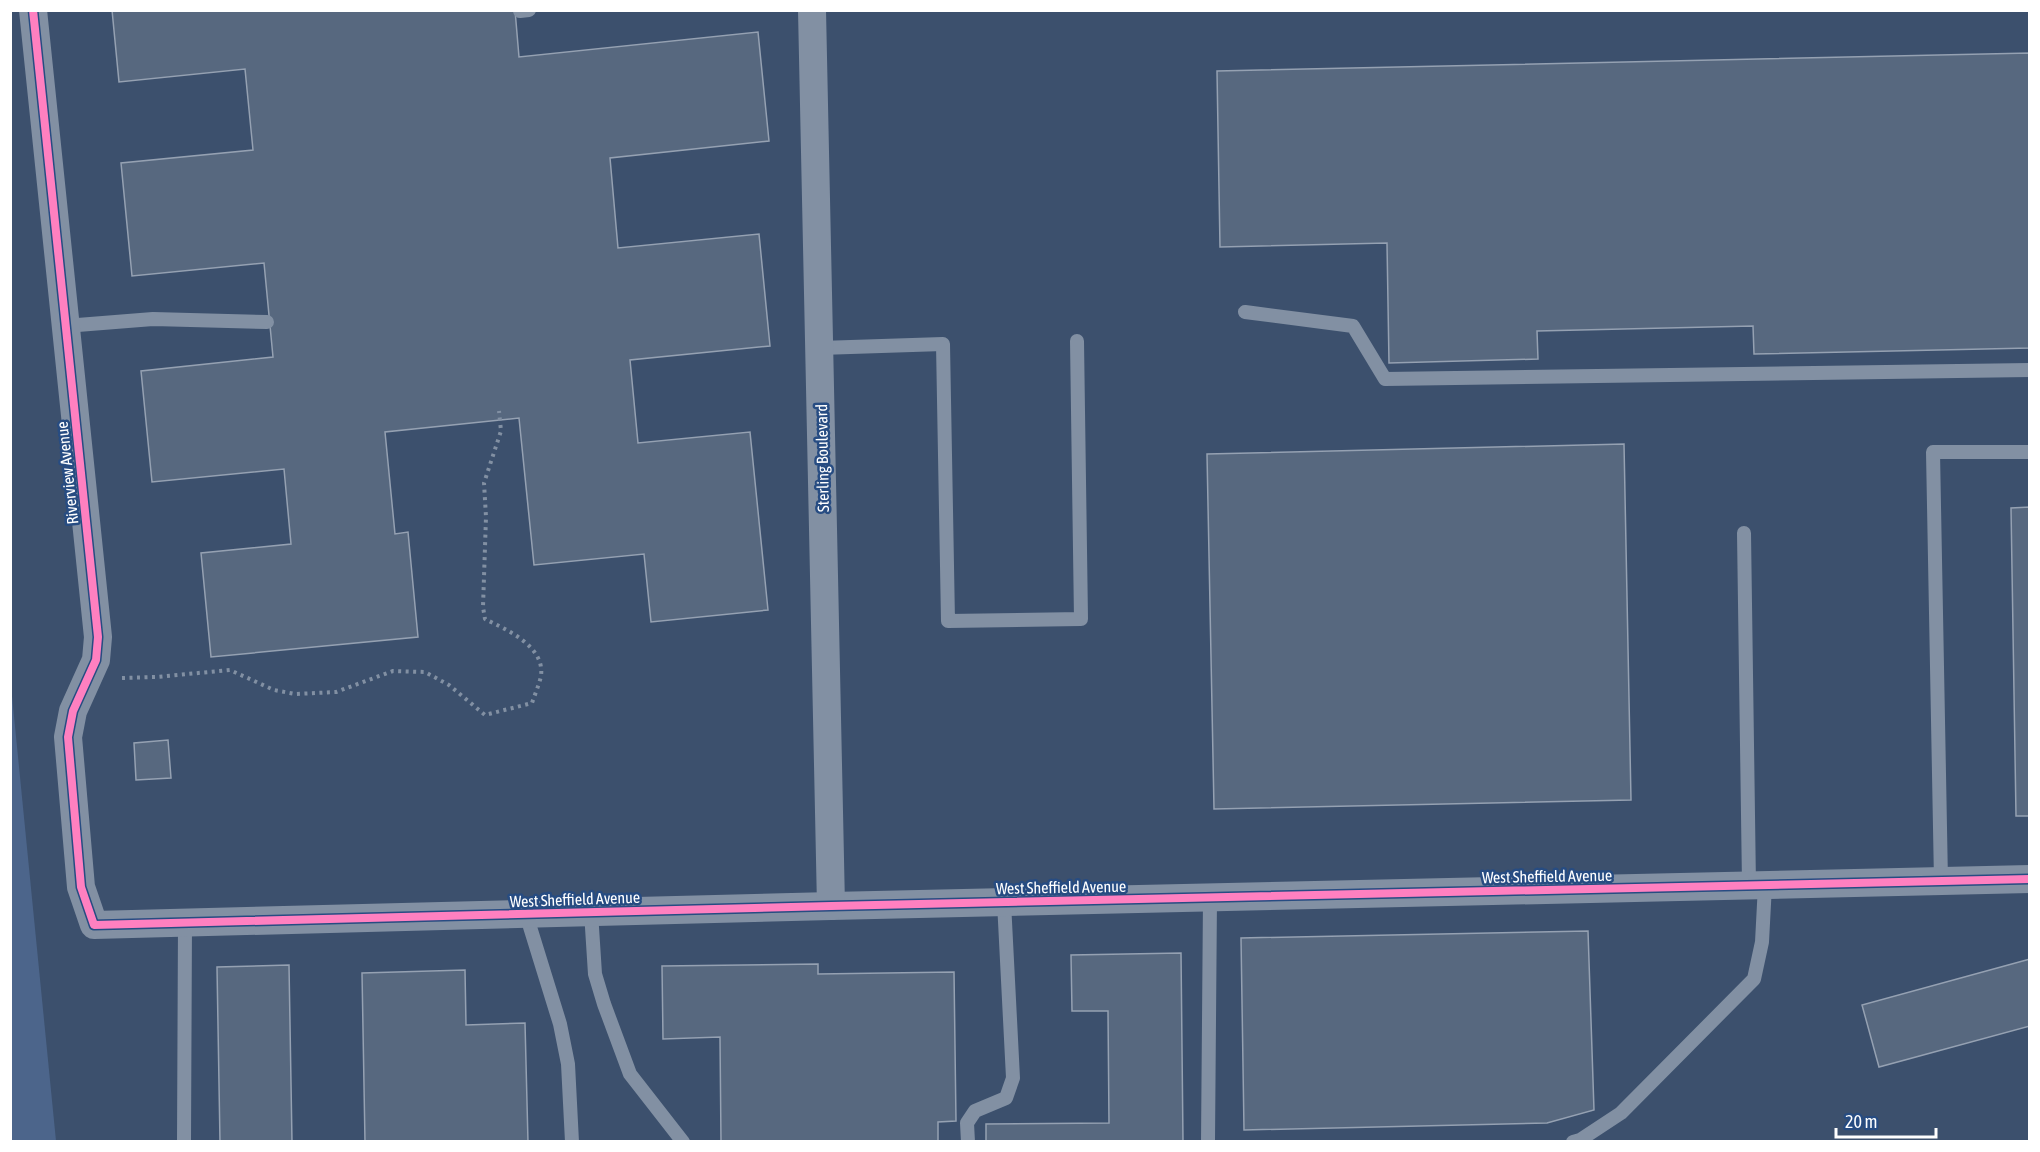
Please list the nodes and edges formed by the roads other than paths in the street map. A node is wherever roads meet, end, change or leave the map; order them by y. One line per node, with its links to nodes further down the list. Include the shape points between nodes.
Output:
1 (33, 10): 7 (street, Riverview Avenue)
2 (529, 10): 4 (lane)
3 (812, 10): 9 (street, Sterling Boulevard)
4 (520, 11)
5 (1245, 312): 10 (lane, via 1353,326 1385,379)
6 (267, 322): 7 (lane, via 153,319)
7 (65, 326): 22 (street, Riverview Avenue, via 98,637 93,669 73,711 68,745 81,887)
8 (1077, 341): 9 (lane, via 1081,620 948,621 943,344)
9 (820, 348): 18 (street, Sterling Boulevard)
10 (2030, 370)
11 (2030, 452): 14 (lane, via 1933,452)
12 (1744, 533): 15 (lane)
13 (2030, 879): 14 (street, West Sheffield Avenue)
14 (1941, 881): 15 (street, West Sheffield Avenue)
15 (1757, 885): 16 (street, West Sheffield Avenue); 28 (lane, via 1762,942 1754,979 1621,1113)
16 (1210, 898): 17 (street, West Sheffield Avenue); 27 (lane)
17 (1004, 902): 18 (street, West Sheffield Avenue); 26 (lane, via 1013,1078 1006,1098 971,1117 967,1123)
18 (831, 906): 19 (street, West Sheffield Avenue)
19 (591, 912): 20 (street, West Sheffield Avenue); 25 (lane, via 596,974 630,1074)
20 (526, 914): 21 (street, West Sheffield Avenue); 24 (lane, via 560,1024 568,1064)
21 (184, 922): 22 (street, West Sheffield Avenue); 23 (lane)
22 (94, 925)
23 (184, 1142)
24 (572, 1142)
25 (683, 1142)
26 (968, 1142)
27 (1208, 1142)
28 (1573, 1142)

